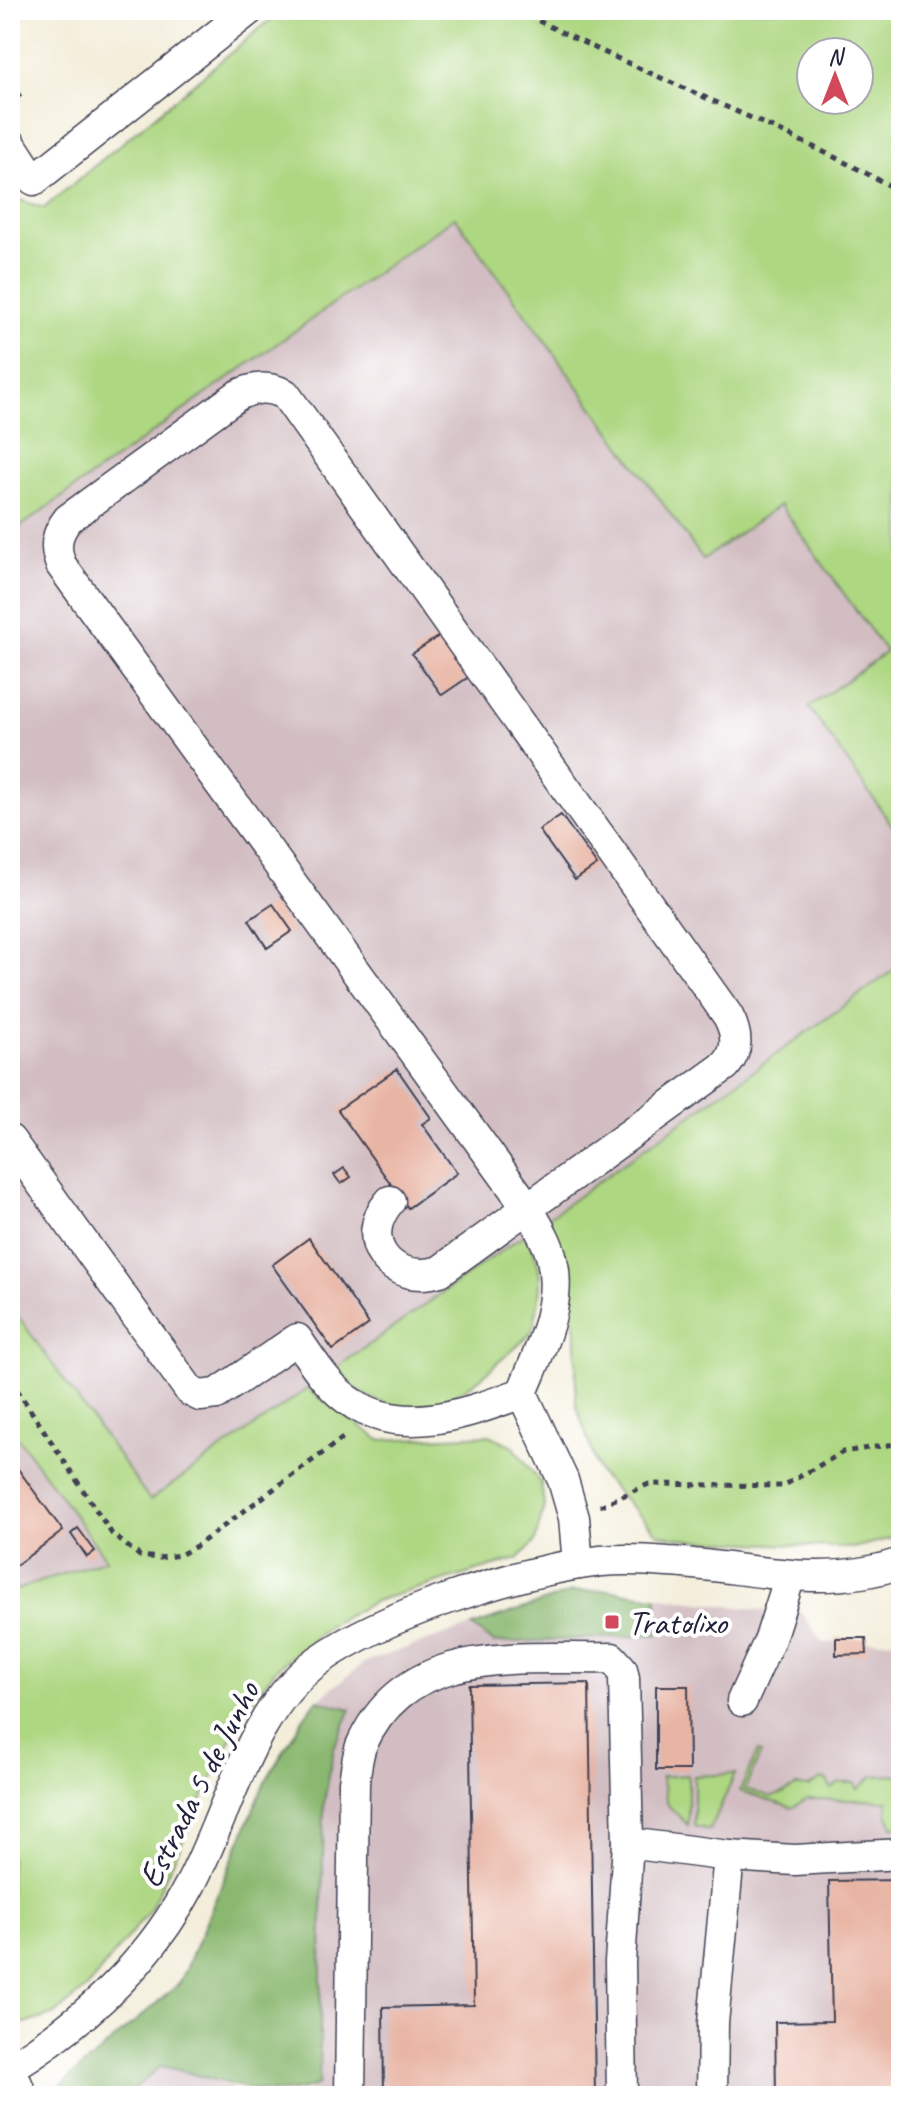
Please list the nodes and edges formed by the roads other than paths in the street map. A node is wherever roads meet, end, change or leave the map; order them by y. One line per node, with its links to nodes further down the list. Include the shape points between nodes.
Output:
1 (249, 10): 2 (street, via 34,180)
2 (10, 143)
3 (10, 1140): 6 (street, via 190,1391 200,1396 217,1394 297,1339 323,1377 353,1404 387,1416 436,1419)
4 (390, 1201): 5 (street, via 377,1223 381,1252 397,1269 426,1275 440,1271)
5 (527, 1207): 5 (street, via 726,1065 735,1047 733,1026 285,394 253,389 68,519 60,529 57,555); 6 (street, via 551,1256 555,1277 545,1337)
6 (522, 1393): 8 (street, via 563,1480 574,1518)
7 (901, 1563): 9 (street, Estrada 5 de Junho, via 844,1577)
8 (578, 1564): 9 (street, Estrada 5 de Junho, via 671,1562); 14 (street, Estrada 5 de Junho, via 419,1611 343,1644 315,1663 271,1712 191,1884 162,1933 101,2001)
9 (790, 1576): 10 (street)
10 (742, 1701)
11 (628, 1843): 13 (street); 16 (street, via 624,1678 612,1658 479,1661 447,1667 408,1687 376,1720 360,1748 354,1782); 17 (street, via 620,1962)
12 (901, 1854): 13 (street, via 795,1860)
13 (729, 1856): 18 (street, via 713,2023)
14 (10, 2068): 15 (street)
15 (22, 2096)
16 (350, 2096)
17 (622, 2096)
18 (712, 2096)

